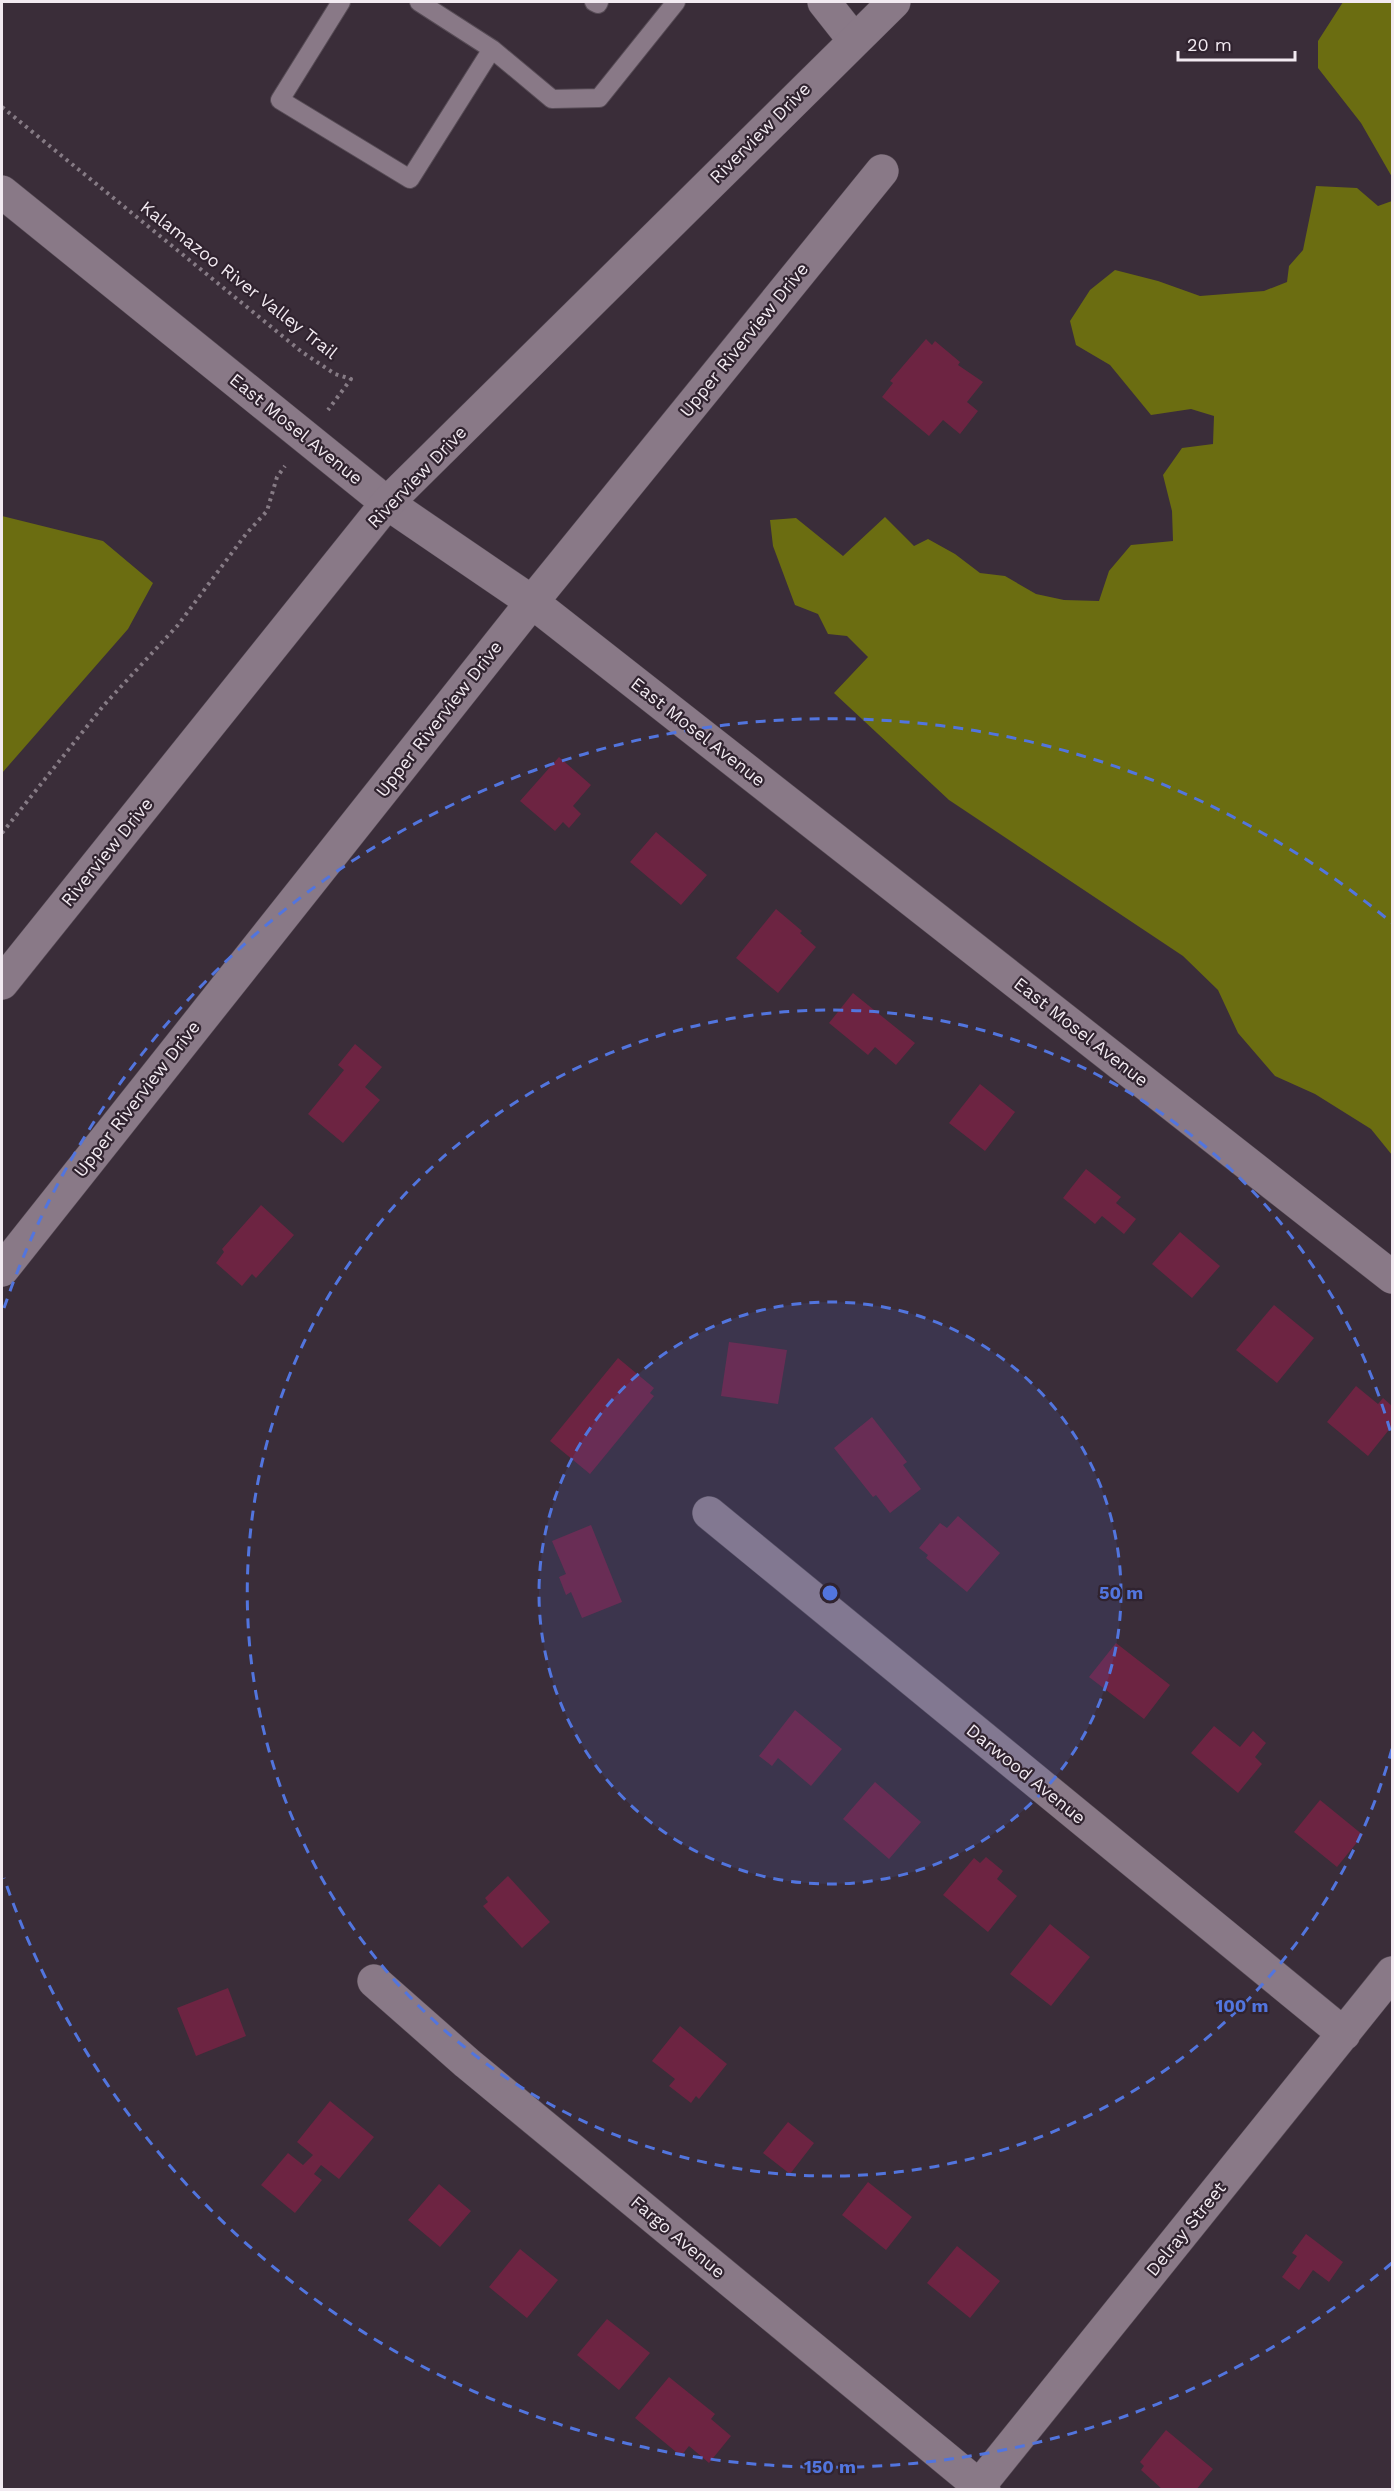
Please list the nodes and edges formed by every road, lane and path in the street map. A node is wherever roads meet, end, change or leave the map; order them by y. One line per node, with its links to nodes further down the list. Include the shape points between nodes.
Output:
1 (341, 2): 9 (lane, via 280,100 410,179)
2 (419, 2): 9 (lane)
3 (594, 2): 4 (lane)
4 (599, 2)
5 (676, 2): 9 (lane, via 599,98 552,99)
6 (824, 2): 8 (street)
7 (894, 2): 8 (street, Riverview Drive)
8 (854, 39): 14 (street, Riverview Drive)
9 (492, 49)
10 (2, 108): 13 (path, Kalamazoo River Valley Trail, via 302,352 335,374 351,379)
11 (882, 171): 15 (street, Upper Riverview Drive)
12 (2, 192): 13 (street, East Mosel Avenue)
13 (308, 438): 14 (street, East Mosel Avenue); 16 (path, Kalamazoo River Valley Trail, via 277,477 267,511)
14 (387, 503): 15 (street, East Mosel Avenue); 17 (street, Riverview Drive)
15 (532, 602): 18 (street, Upper Riverview Drive); 19 (street, East Mosel Avenue)
16 (2, 833)
17 (2, 984)
18 (2, 1270)
19 (1392, 1277)
20 (709, 1513): 23 (street, Darwood Avenue)
21 (1392, 1973): 23 (street, Delray Street)
22 (374, 1981): 24 (street, Fargo Avenue, via 477,2071)
23 (1344, 2034): 24 (street, Delray Street)
24 (982, 2488)

